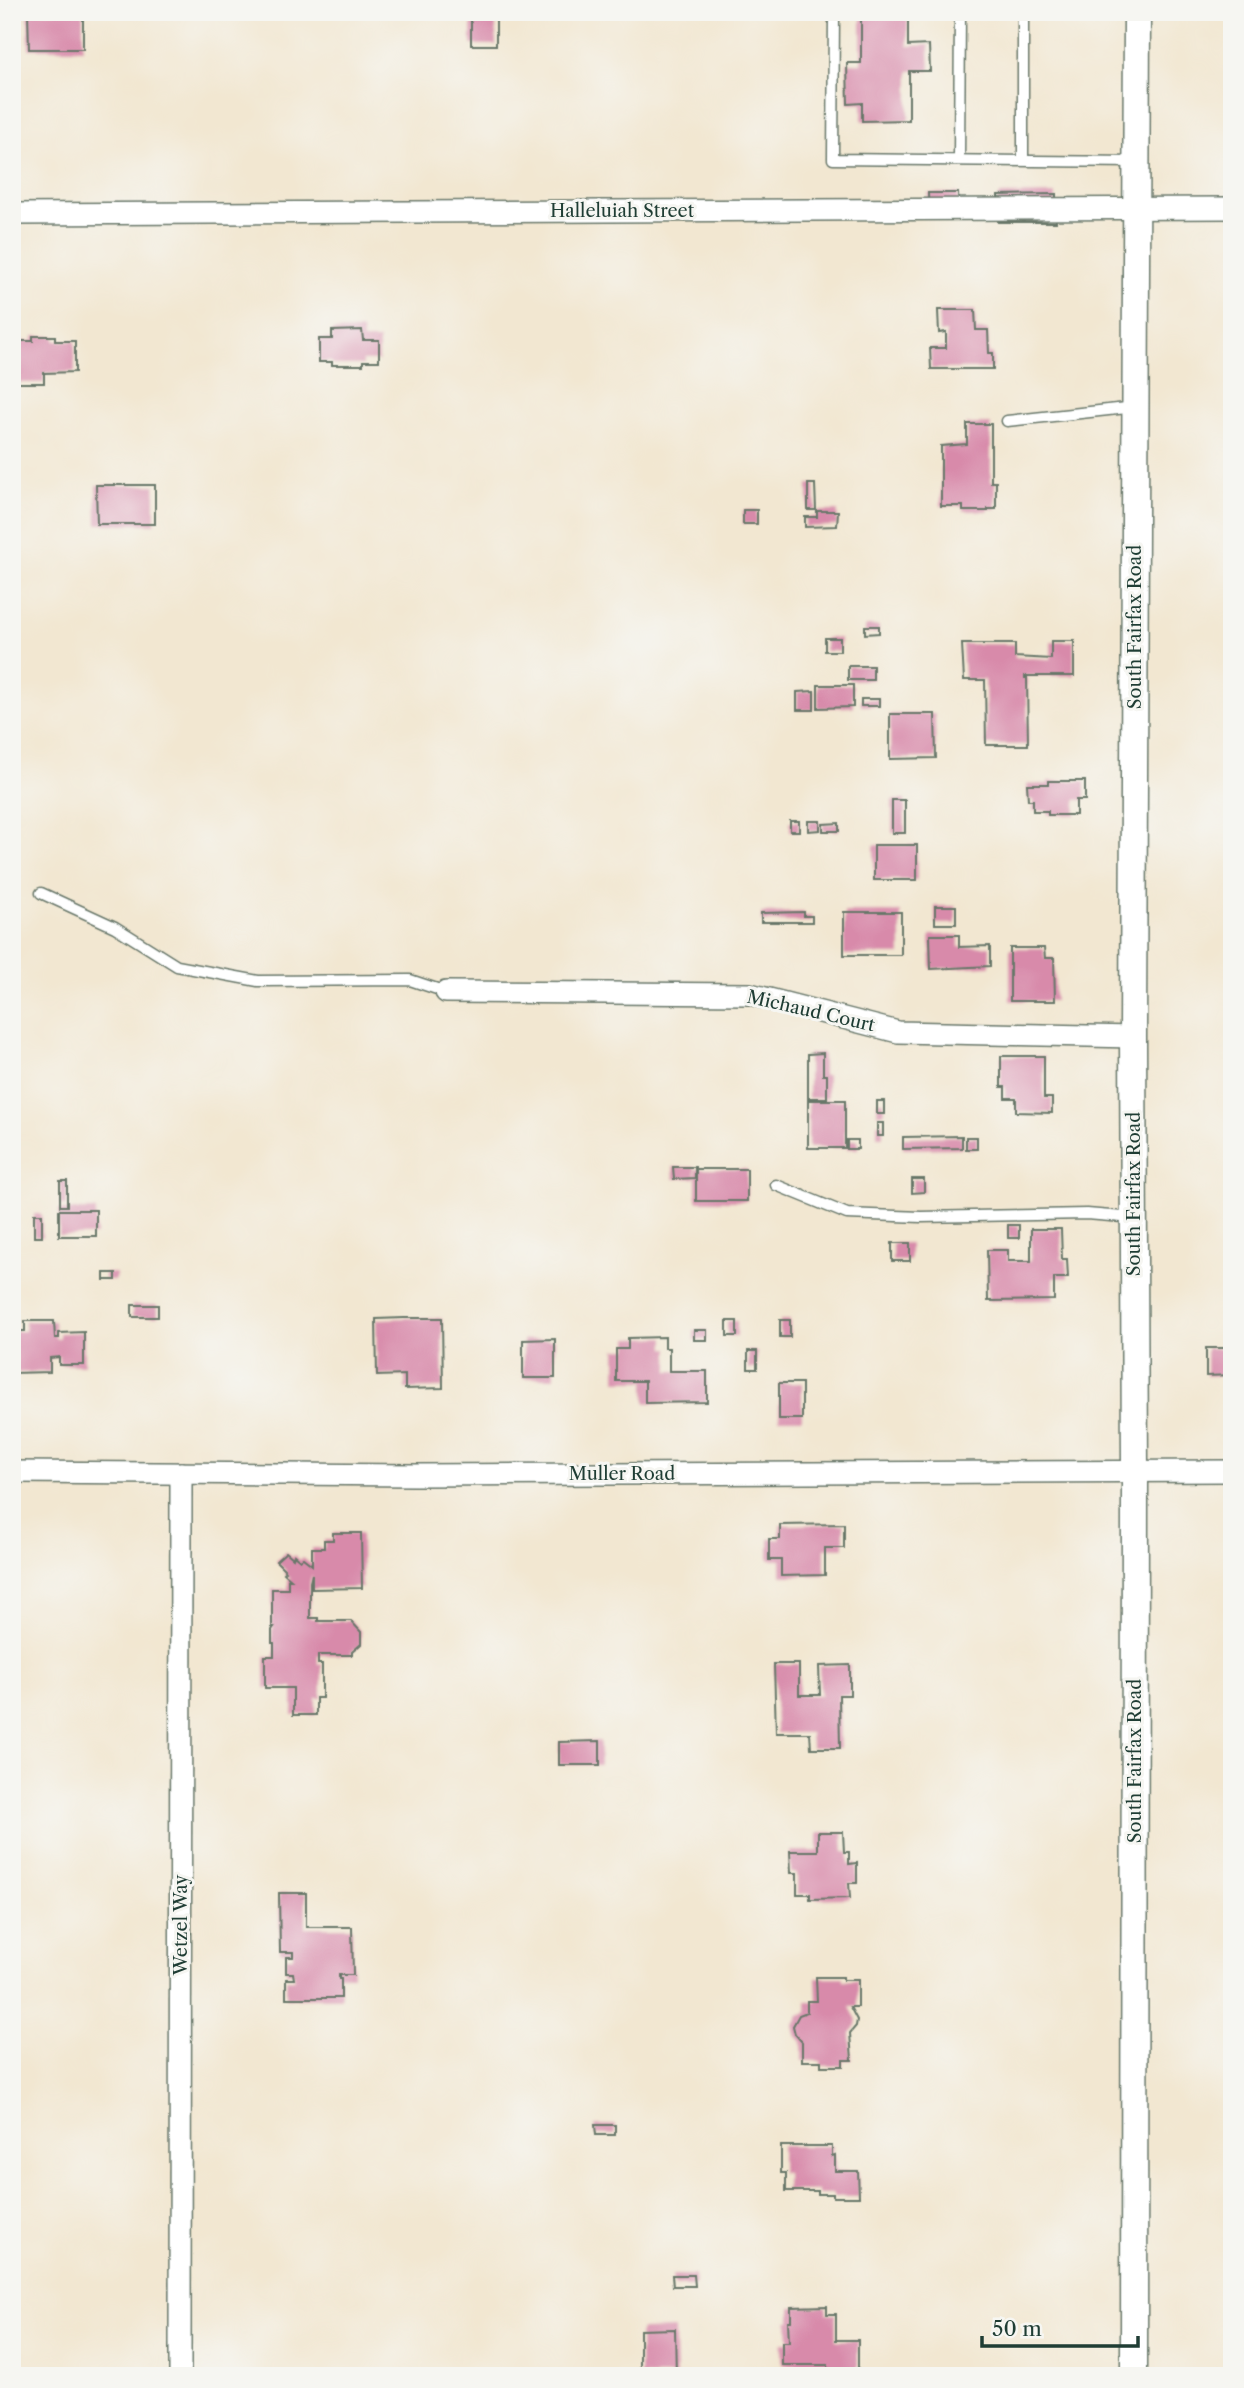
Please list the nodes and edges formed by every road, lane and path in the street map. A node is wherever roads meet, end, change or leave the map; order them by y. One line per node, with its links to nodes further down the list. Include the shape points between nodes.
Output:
1 (834, 12): 5 (lane, via 833,159)
2 (960, 12): 5 (lane)
3 (1023, 12): 6 (lane)
4 (1136, 12): 7 (street, South Fairfax Road)
5 (959, 159): 6 (lane)
6 (1023, 159): 7 (lane)
7 (1136, 162): 9 (street, South Fairfax Road)
8 (1232, 208): 9 (street, Halleluiah Street)
9 (1136, 209): 10 (street, Halleluiah Street); 11 (street, South Fairfax Road)
10 (12, 214)
11 (1136, 407): 12 (lane); 15 (street, South Fairfax Road)
12 (1007, 421)
13 (41, 893): 14 (lane, via 116,927 177,967 258,981 410,980)
14 (446, 992): 15 (street, Michaud Court, via 750,994 898,1032)
15 (1133, 1037): 17 (street, South Fairfax Road)
16 (776, 1185): 17 (lane, via 846,1214)
17 (1134, 1218): 20 (street, South Fairfax Road)
18 (1232, 1471): 20 (street, Muller Road)
19 (12, 1472): 21 (street, Muller Road)
20 (1135, 1472): 21 (street, Muller Road); 23 (street, South Fairfax Road)
21 (181, 1473): 22 (street, Wetzel Way)
22 (180, 2376)
23 (1134, 2376)

